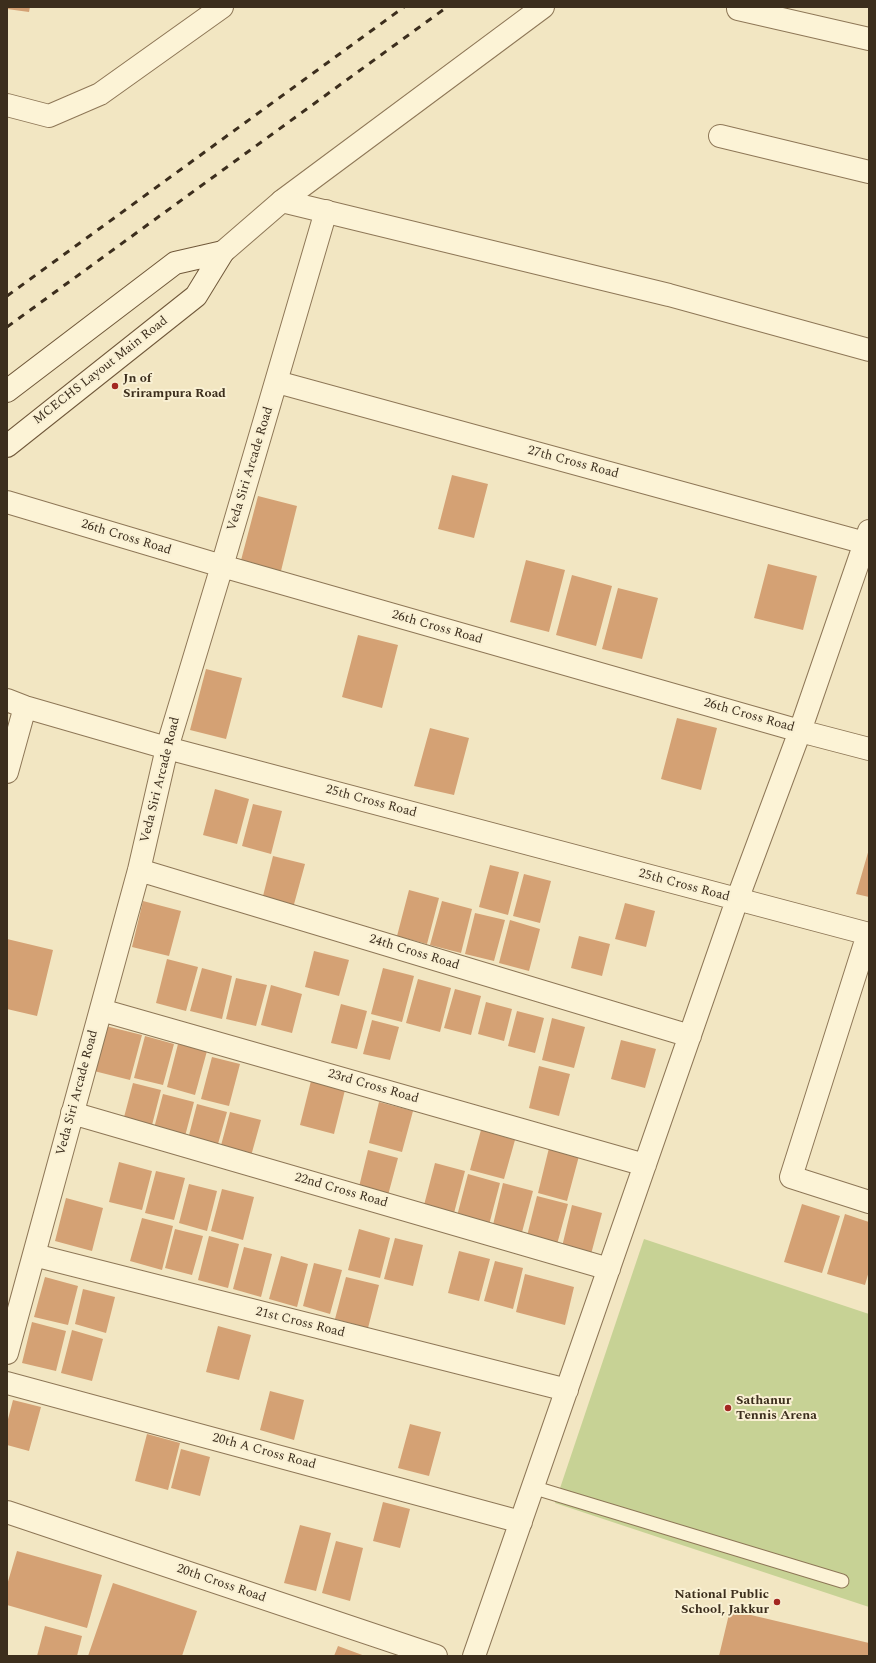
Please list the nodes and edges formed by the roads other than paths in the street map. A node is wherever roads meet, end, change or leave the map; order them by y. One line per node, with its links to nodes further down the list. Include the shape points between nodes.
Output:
1 (222, 7): 5 (street, via 100,94 50,116)
2 (543, 7): 8 (street)
3 (738, 9): 4 (street)
4 (869, 39)
5 (7, 104)
6 (720, 136): 7 (street)
7 (869, 172)
8 (282, 201): 9 (street); 10 (street)
9 (326, 211): 11 (street, via 669,295); 12 (street, Veda Siri Arcade Road)
10 (223, 252): 13 (street, via 175,263); 14 (street, MCECHS Layout Main Road, via 196,296)
11 (869, 350)
12 (277, 382): 16 (street, 27th Cross Road); 17 (street, Veda Siri Arcade Road)
13 (7, 391)
14 (7, 446)
15 (7, 502): 17 (street, 26th Cross Road)
16 (868, 539): 19 (street)
17 (222, 566): 19 (street, 26th Cross Road); 20 (street, Veda Siri Arcade Road)
18 (16, 703): 20 (street, 25th Cross Road); 22 (street)
19 (800, 731): 21 (street, 26th Cross Road); 24 (street)
20 (167, 748): 23 (street, Veda Siri Arcade Road); 24 (street, 25th Cross Road)
21 (869, 749)
22 (7, 772)
23 (138, 870): 26 (street, Veda Siri Arcade Road); 27 (street, 24th Cross Road)
24 (737, 900): 25 (street, 25th Cross Road); 27 (street)
25 (868, 934): 30 (street, via 791,1177)
26 (100, 1010): 28 (street, Veda Siri Arcade Road); 29 (street, 23rd Cross Road)
27 (690, 1036): 29 (street)
28 (72, 1113): 31 (street, Veda Siri Arcade Road); 32 (street, 22nd Cross Road)
29 (645, 1165): 32 (street)
30 (869, 1202)
31 (34, 1255): 33 (street, Veda Siri Arcade Road); 36 (street, 21st Cross Road)
32 (609, 1269): 36 (street)
33 (11, 1320): 34 (street, Veda Siri Arcade Road)
34 (7, 1353)
35 (7, 1383): 39 (street, 20th A Cross Road)
36 (567, 1390): 37 (street)
37 (532, 1487): 39 (street); 40 (lane)
38 (7, 1512): 41 (street, 20th Cross Road)
39 (521, 1522): 42 (street)
40 (842, 1581)
41 (436, 1656)
42 (474, 1656)

